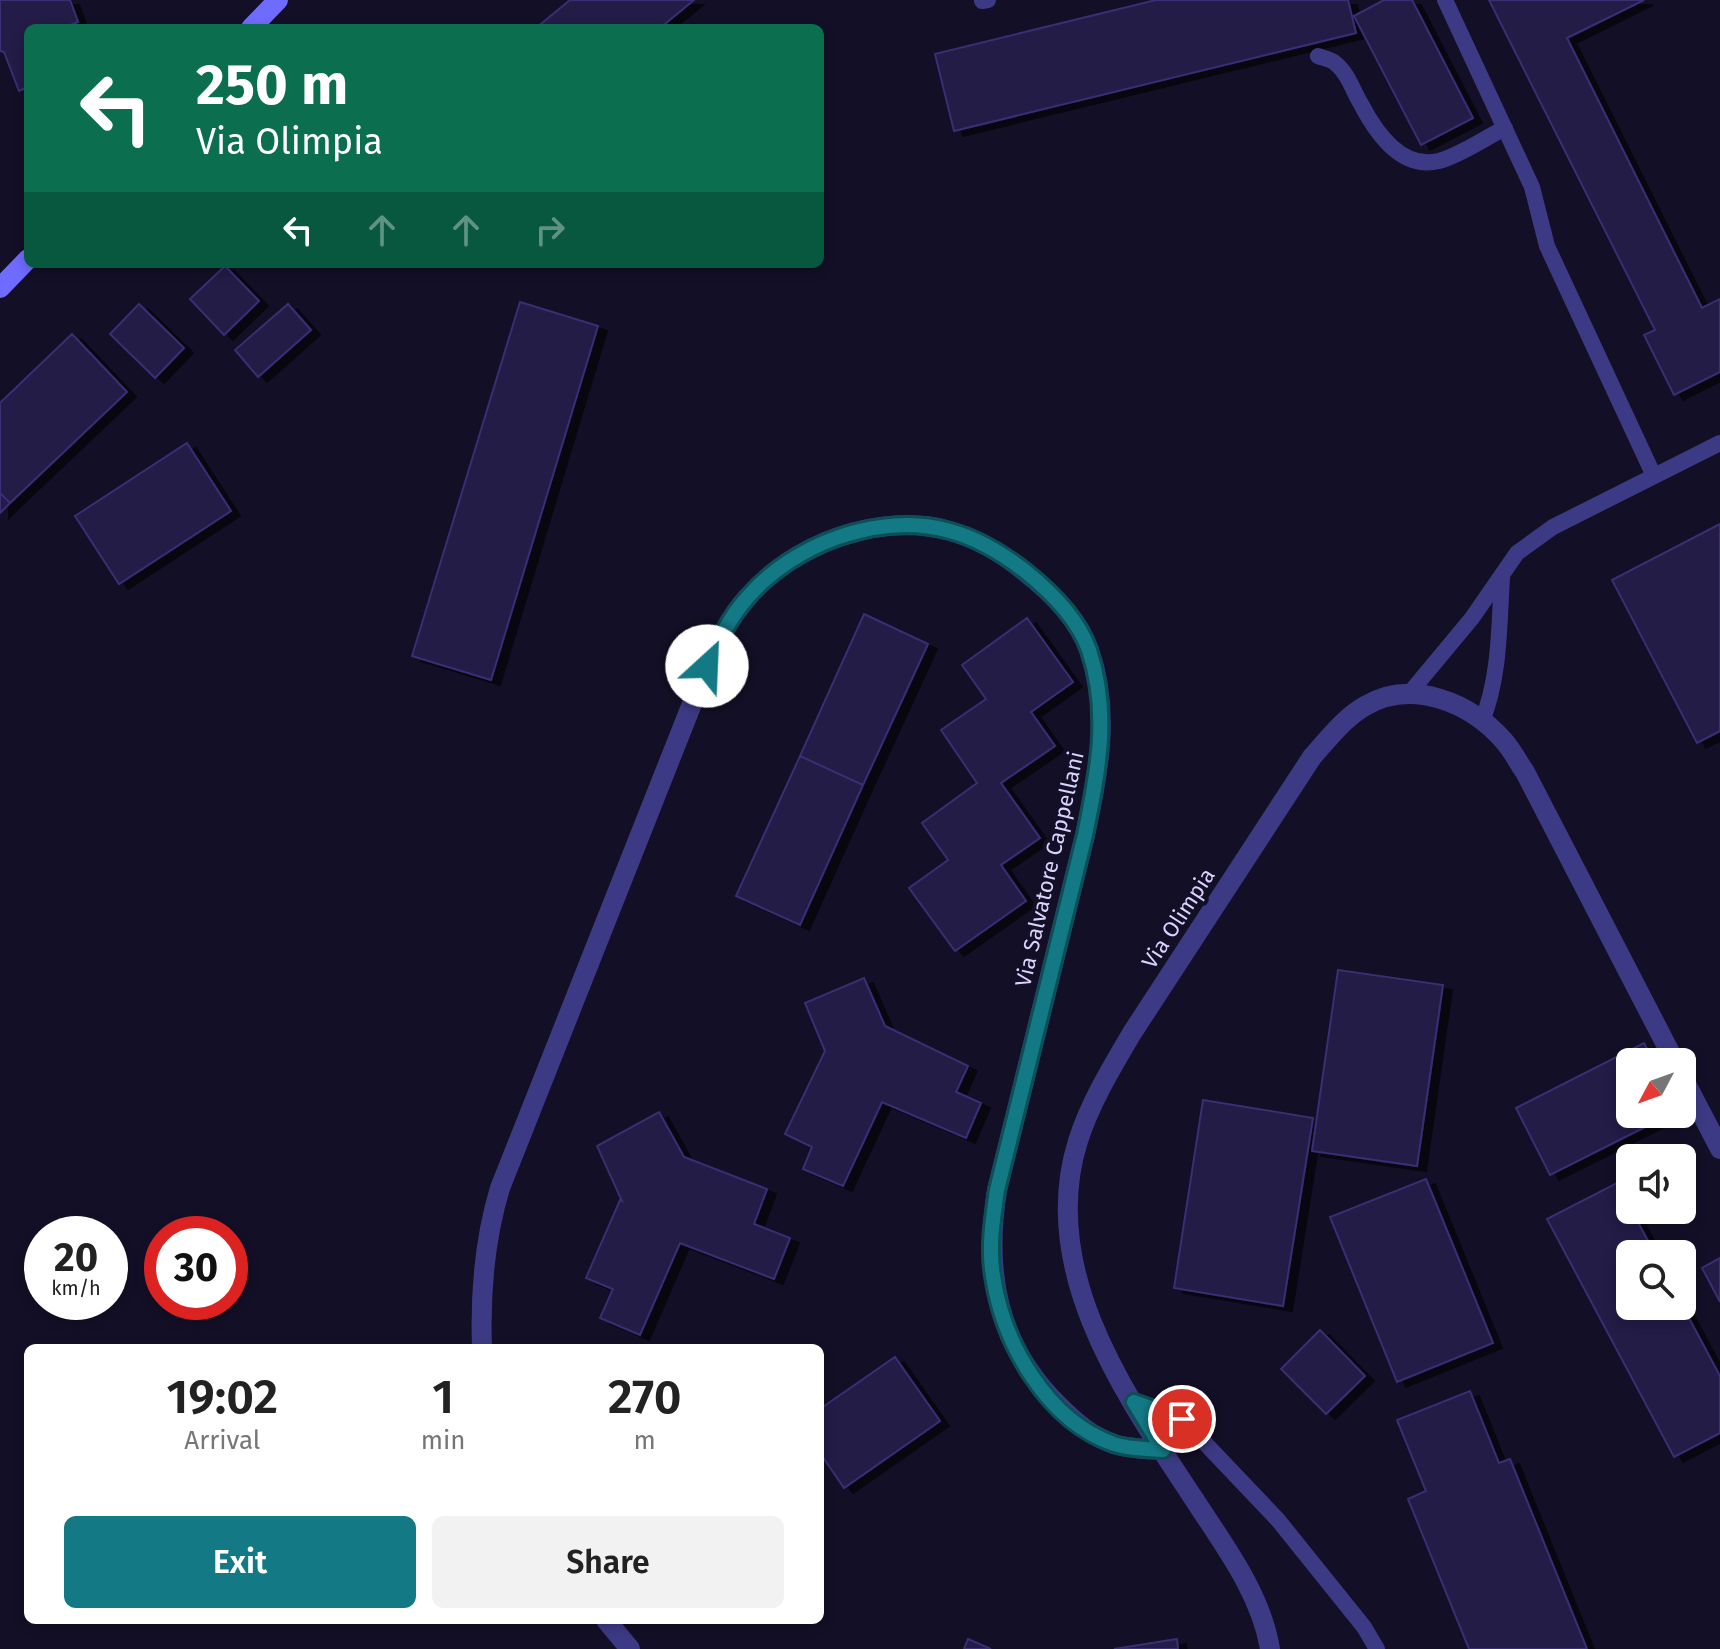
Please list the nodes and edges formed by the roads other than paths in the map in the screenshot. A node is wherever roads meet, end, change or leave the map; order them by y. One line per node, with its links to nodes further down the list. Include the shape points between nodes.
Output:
1 (278, 0): 3 (main road)
2 (1445, 0): 5 (lane)
3 (255, 24)
4 (1318, 56): 5 (lane, via 1334,62 1348,79 1384,140 1421,163 1441,161)
5 (1505, 128): 9 (lane, via 1532,187 1547,246)
6 (24, 263): 7 (main road)
7 (0, 288)
8 (1720, 443): 9 (lane)
9 (1654, 476): 10 (lane, via 1553,527 1517,553)
10 (1502, 577): 11 (lane); 12 (lane, via 1496,663)
11 (1408, 695): 12 (street, Via Olimpia, via 1454,703); 17 (street, Via Olimpia, via 1365,706 1312,757 1132,1033 1077,1143 1069,1229 1075,1274 1087,1313)
12 (1482, 721): 13 (street, Via Olimpia, via 1525,772)
13 (1668, 1048)
14 (1696, 1103): 15 (street)
15 (1720, 1149)
16 (482, 1344): 18 (street, Via Salvatore Cappellani, via 483,1267 500,1188 725,629 746,598 777,568 806,550 879,528 939,529 1013,562 1067,612 1088,647 1103,731 1085,835 997,1190 992,1274 1002,1318 1029,1371 1082,1430 1116,1445)
17 (1134, 1402): 18 (street, Via Olimpia); 22 (lane, via 1182,1419 1278,1520)
18 (1163, 1450): 21 (street, Via Olimpia, via 1225,1545 1260,1613)
19 (609, 1624): 20 (street)
20 (630, 1649)
21 (1270, 1649)
22 (1377, 1649)

